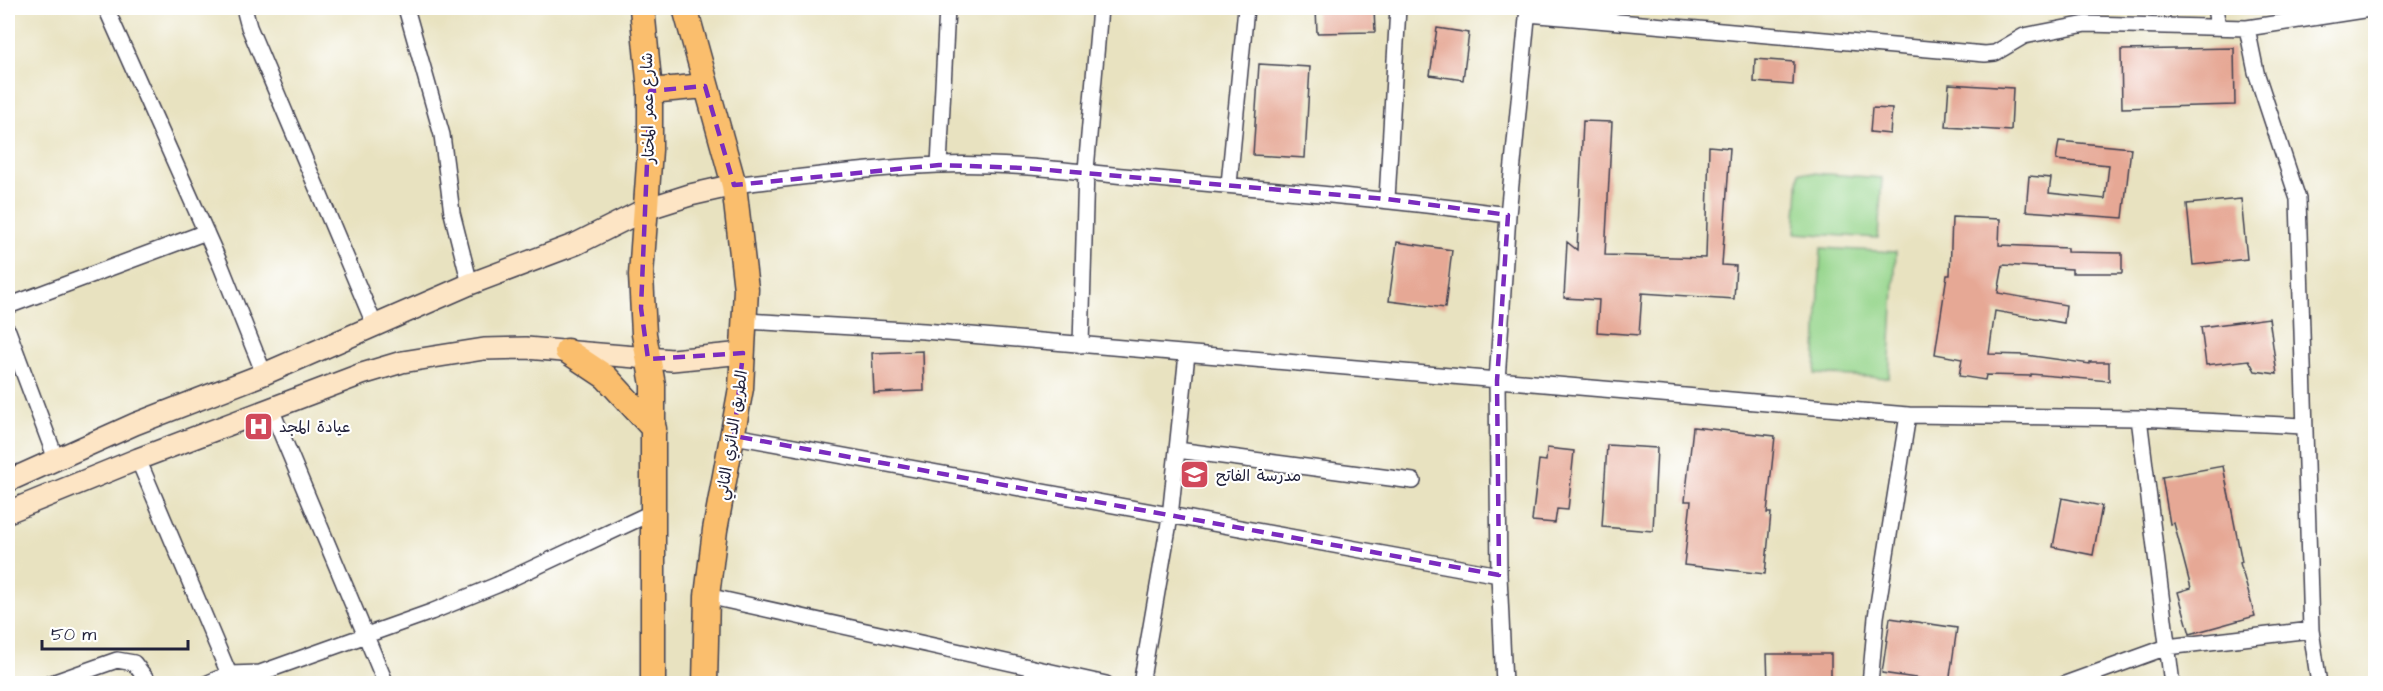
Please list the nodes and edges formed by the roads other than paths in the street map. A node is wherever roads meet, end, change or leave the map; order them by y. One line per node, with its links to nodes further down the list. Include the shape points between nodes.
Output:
1 (106, 8): 24 (street)
2 (244, 8): 28 (street, via 297,146)
3 (406, 8): 25 (street, via 436,113 448,168 452,213)
4 (642, 8): 16 (main road, شارع عمر المختار)
5 (685, 8): 15 (main road)
6 (947, 8): 17 (street)
7 (1100, 8): 18 (street)
8 (1246, 8): 19 (street)
9 (1398, 8): 21 (street)
10 (2215, 8): 13 (street)
11 (2376, 8): 14 (street)
12 (1528, 11): 13 (street, via 1985,54 2024,36 2086,24); 23 (street)
13 (2218, 27): 14 (street)
14 (2247, 28): 40 (street, via 2256,72 2298,199)
15 (705, 86): 16 (main road); 20 (main road)
16 (650, 91): 22 (main road, شارع عمر المختار)
17 (939, 165): 18 (street); 20 (street)
18 (1086, 170): 19 (street); 30 (street)
19 (1229, 184): 21 (street)
20 (734, 185): 22 (main road); 27 (main road, الطريق الدائري الثاني, via 744,257)
21 (1387, 199): 23 (street)
22 (646, 209): 25 (main road, via 576,244); 34 (main road, via 641,275)
23 (1508, 215): 36 (street)
24 (206, 232): 26 (street); 35 (street)
25 (470, 284): 28 (main road)
26 (8, 306)
27 (746, 321): 30 (street); 32 (main road, الطريق الدائري الثاني)
28 (375, 326): 35 (main road)
29 (8, 331): 44 (street)
30 (1081, 345): 33 (street)
31 (567, 351): 34 (main road); 37 (main road, via 484,349 433,356 362,374); 41 (main road, via 614,385)
32 (743, 353): 34 (main road, via 696,359); 42 (main road, الطريق الدائري الثاني)
33 (1187, 354): 36 (street); 43 (street)
34 (648, 359): 41 (main road)
35 (264, 374): 44 (main road)
36 (1497, 381): 38 (street); 51 (street)
37 (271, 409): 45 (main road); 54 (street)
38 (1908, 415): 39 (street); 66 (street, via 1876,617)
39 (2139, 418): 40 (street); 55 (street)
40 (2303, 426): 53 (street)
41 (654, 429): 49 (main road)
42 (734, 436): 50 (street); 52 (main road, الطريق الدائري الثاني, via 715,530)
43 (1177, 450): 47 (street); 50 (street)
44 (56, 459): 46 (main road)
45 (138, 459): 48 (main road); 56 (street)
46 (8, 481)
47 (1413, 481)
48 (8, 512)
49 (653, 512): 54 (street, via 497,585); 61 (main road)
50 (1170, 517): 51 (street); 64 (street)
51 (1499, 575): 65 (street)
52 (707, 596): 62 (main road, الطريق الدائري الثاني); 63 (street)
53 (2311, 630): 55 (street); 69 (street)
54 (365, 636): 56 (street, via 260,673); 60 (street)
55 (2167, 648): 67 (street); 68 (street)
56 (229, 674): 59 (street)
57 (49, 684): 58 (street, via 117,660 134,663)
58 (150, 684)
59 (206, 684)
60 (386, 684)
61 (653, 684)
62 (705, 684)
63 (1106, 684)
64 (1141, 684)
65 (1504, 684)
66 (1870, 684)
67 (2065, 684)
68 (2172, 684)
69 (2319, 684)

